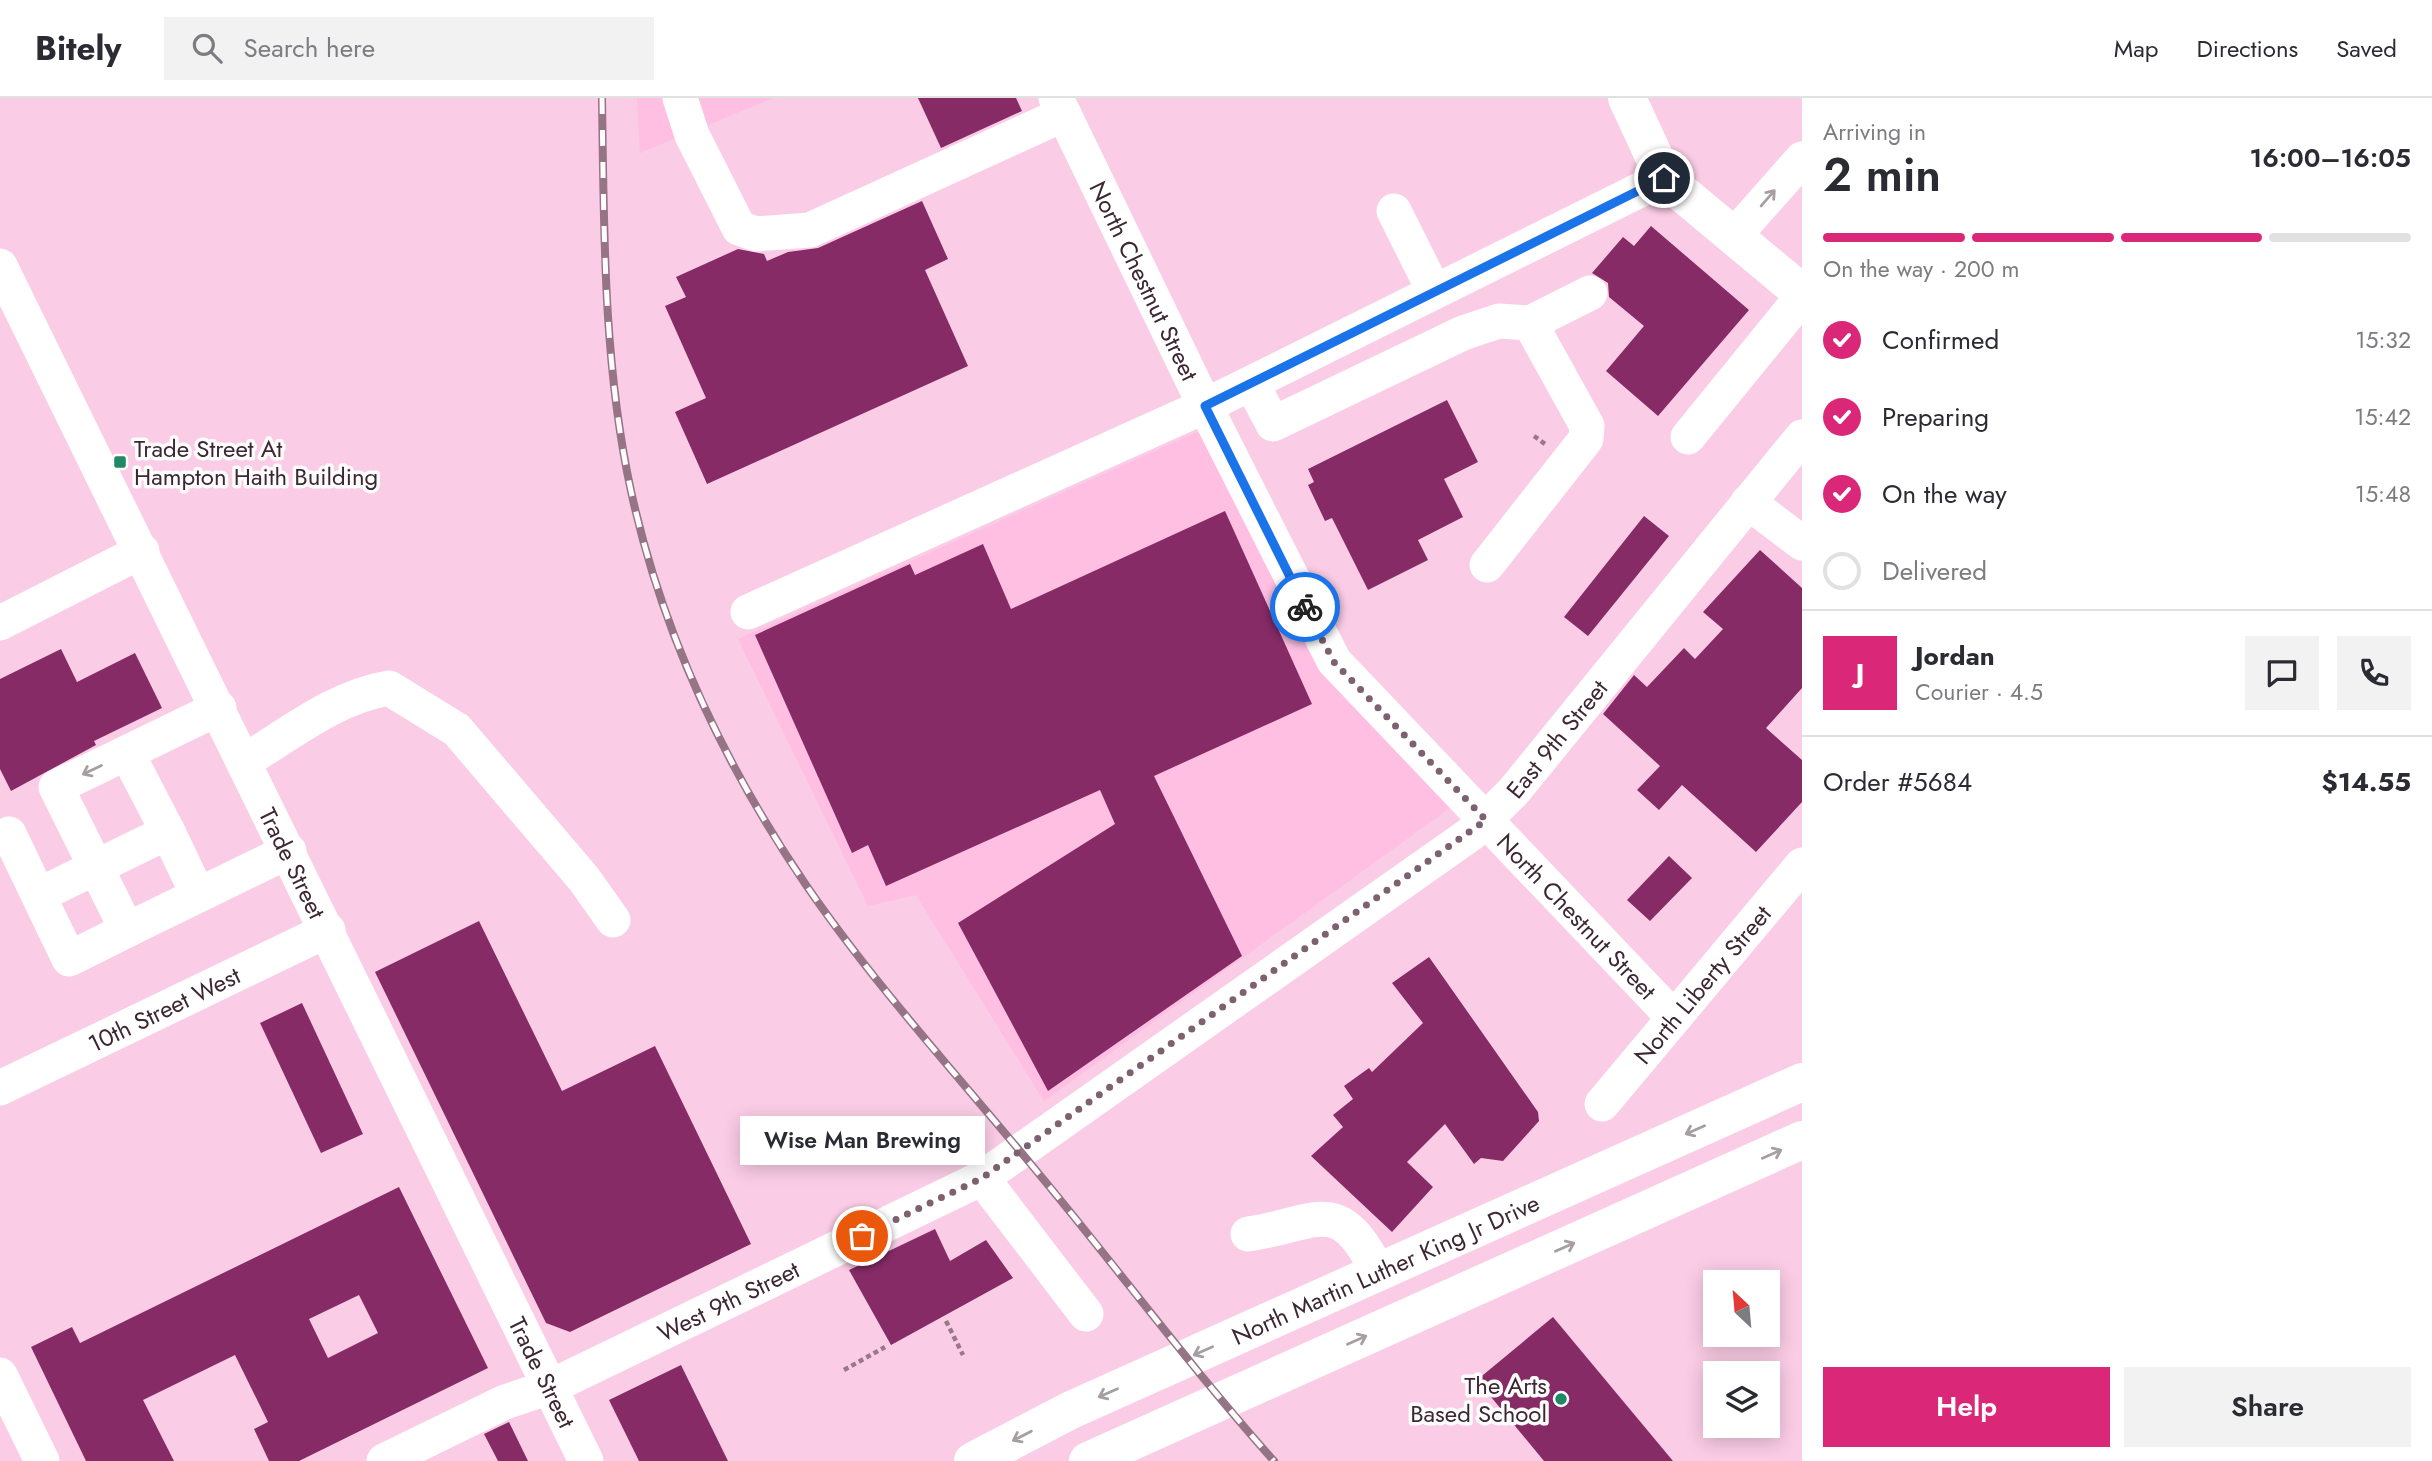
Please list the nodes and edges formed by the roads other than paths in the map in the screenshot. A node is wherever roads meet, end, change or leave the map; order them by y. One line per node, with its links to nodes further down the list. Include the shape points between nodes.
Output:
1 (680, 98): 3 (street, via 692,135 740,228 756,234 810,230)
2 (1627, 98): 5 (main road)
3 (1060, 106): 15 (street, North Chestnut Street)
4 (1802, 159): 7 (street, one-way to 4)
5 (1664, 178): 7 (main road); 9 (street)
6 (1394, 211): 9 (street)
7 (1733, 237): 11 (main road)
8 (3, 279): 20 (street, Trade Street)
9 (1437, 289): 13 (street); 14 (street)
10 (1590, 293): 12 (street)
11 (1802, 295): 17 (street)
12 (1530, 323): 13 (street, via 1499,321); 21 (street, via 1587,426 1586,439)
13 (1463, 333): 14 (street, via 1273,424)
14 (1252, 384): 15 (street)
15 (1205, 406): 22 (street); 27 (street, North Chestnut Street, via 1334,662)
16 (1802, 436): 18 (street, East 9th Street)
17 (1688, 437)
18 (1748, 502): 19 (street); 27 (street, East 9th Street)
19 (1802, 543)
20 (142, 551): 23 (street); 24 (street, Trade Street)
21 (1487, 565)
22 (748, 612)
23 (0, 622)
24 (219, 708): 25 (street); 26 (street, Trade Street)
25 (127, 752): 28 (street); 32 (street, one-way to 32, via 56,787)
26 (245, 761): 30 (street, Trade Street); 35 (street, via 338,703 362,692 389,688 457,730 584,879)
27 (1486, 820): 38 (street, North Chestnut Street); 43 (street, East 9th Street)
28 (168, 832): 32 (street); 34 (street)
29 (9, 834): 33 (street)
30 (289, 851): 34 (street); 37 (street, Trade Street)
31 (1802, 865): 38 (street, North Liberty Street)
32 (96, 867): 33 (street); 36 (street)
33 (38, 895): 36 (street, via 69,959)
34 (198, 895): 36 (street)
35 (613, 920)
36 (127, 930)
37 (328, 930): 40 (street, 10th Street West); 48 (street, Trade Street)
38 (1674, 1018): 41 (street, North Liberty Street)
39 (1802, 1082): 45 (main road, North Martin Luther King Jr Drive, one-way to 45)
40 (1, 1085)
41 (1602, 1104)
42 (1802, 1140): 50 (main road, one-way to 42)
43 (988, 1173): 46 (street); 48 (street, West 9th Street)
44 (1248, 1234): 45 (street, via 1308,1220 1335,1220 1348,1226)
45 (1378, 1272): 49 (main road, North Martin Luther King Jr Drive, one-way to 49)
46 (1086, 1314)
47 (0, 1375): 51 (street)
48 (550, 1387): 52 (street, West 9th Street, via 505,1402); 53 (street, Trade Street)
49 (1071, 1410): 50 (main road); 54 (main road, North Martin Luther King Jr Drive, one-way to 54)
50 (1102, 1458)
51 (41, 1461)
52 (384, 1461)
53 (586, 1461)
54 (972, 1461)

